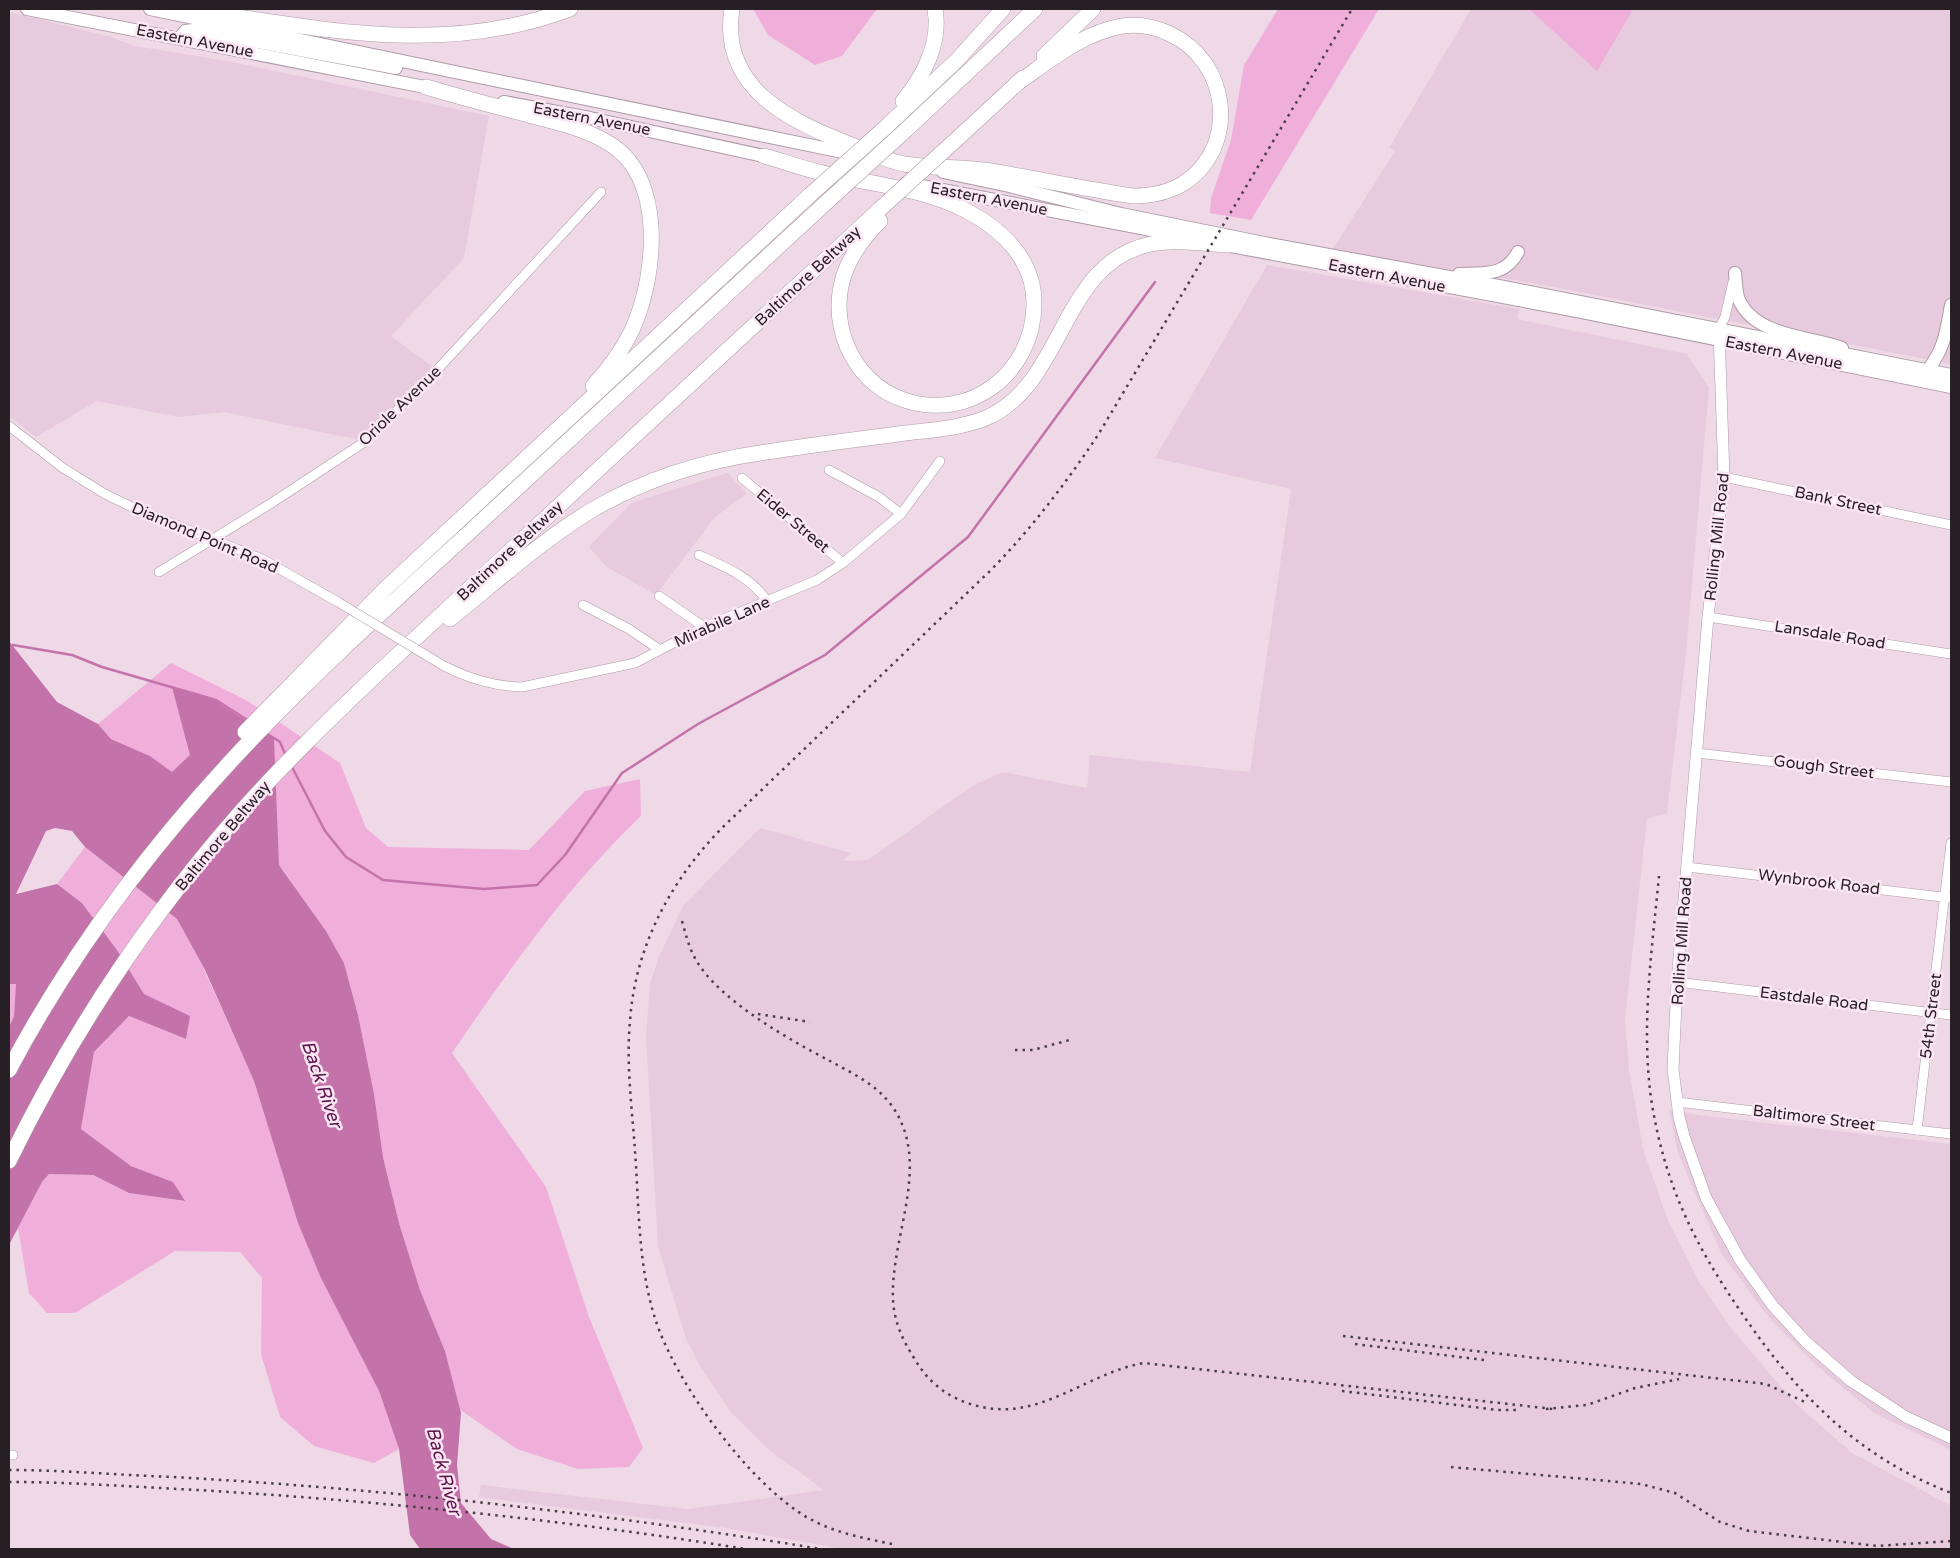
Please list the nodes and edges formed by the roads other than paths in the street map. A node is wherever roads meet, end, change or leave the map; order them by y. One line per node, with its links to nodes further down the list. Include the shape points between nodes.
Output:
1 (27, 9): 10 (main road, Eastern Avenue)
2 (150, 9): 11 (main road, Eastern Avenue)
3 (183, 9): 4 (highway, via 347,33 421,37 514,26)
4 (570, 9)
5 (732, 9): 16 (highway, via 734,50 747,78 766,101 824,134)
6 (935, 9): 14 (highway, via 936,32 929,58)
7 (1003, 9): 14 (highway, via 957,60)
8 (1035, 9): 52 (highway, bridge)
9 (1091, 11): 12 (highway, Baltimore Beltway)
10 (180, 38): 11 (main road, via 185,31 193,30 409,71); 13 (main road, Eastern Avenue)
11 (444, 70): 16 (main road, Eastern Avenue)
12 (1016, 84): 16 (highway, via 1091,36 1122,26 1150,27 1178,37 1203,58 1217,82 1221,126 1212,152 1196,173 1176,187 1152,196 1133,196 984,170); 18 (highway, Baltimore Beltway, bridge)
13 (426, 88): 15 (main road, Eastern Avenue, via 590,118); 34 (highway, via 598,136 613,145 633,167 647,201 651,224 650,271 635,324 607,370)
14 (886, 127): 34 (highway, bridge)
15 (764, 156): 18 (highway, via 818,172 946,201 984,220 1008,240 1027,268 1033,285 1034,323 1018,362 992,389 958,404 919,404 903,400 874,383 850,353 839,316 842,283 857,250); 19 (main road, Eastern Avenue)
16 (902, 164): 22 (main road, Eastern Avenue, via 1131,216)
17 (601, 192): 39 (street, Oriole Avenue, via 378,430 326,468)
18 (885, 210): 51 (highway, Baltimore Beltway)
19 (1229, 245): 25 (main road, Eastern Avenue); 51 (highway, via 1153,244 1114,259 1087,286 1025,389 986,418 943,429 731,458 688,468 616,497 559,533)
20 (1518, 252): 22 (main road, via 1512,263 1493,272)
21 (1735, 273): 25 (street); 26 (main road, via 1739,300 1750,315 1766,326)
22 (1434, 274): 25 (main road, Eastern Avenue)
23 (1951, 304): 24 (main road)
24 (1950, 330): 27 (main road, via 1940,353)
25 (1719, 334): 26 (main road, Eastern Avenue); 28 (main road, Eastern Avenue); 35 (street, Rolling Mill Road)
26 (1880, 361): 27 (main road, Eastern Avenue)
27 (1927, 371): 28 (main road); 29 (main road, Eastern Avenue)
28 (1893, 374): 30 (main road, Eastern Avenue)
29 (1951, 375)
30 (1951, 387)
31 (9, 426): 39 (street, Diamond Point Road, via 93,487 136,509)
32 (940, 461): 37 (street, Mirabile Lane)
33 (829, 470): 37 (street, via 879,497)
34 (506, 477): 52 (highway, via 385,589)
35 (1724, 477): 38 (street, Bank Street); 46 (street, Rolling Mill Road)
36 (742, 478): 41 (street, Eider Street)
37 (901, 514): 41 (street, Mirabile Lane)
38 (1951, 525)
39 (211, 538): 42 (street, Oriole Avenue); 50 (street, Diamond Point Road, bridge, via 262,559)
40 (699, 555): 44 (street, via 757,586)
41 (843, 563): 44 (street, Mirabile Lane, via 803,588)
42 (159, 572)
43 (659, 596): 47 (street)
44 (767, 601): 47 (street, Mirabile Lane)
45 (583, 605): 48 (street)
46 (1708, 617): 49 (street, Lansdale Road); 53 (street, Rolling Mill Road)
47 (704, 627): 48 (street, Mirabile Lane)
48 (660, 650): 50 (street, Mirabile Lane, via 635,663 535,686 505,687)
49 (1951, 654)
50 (458, 673)
51 (377, 674): 65 (highway, Baltimore Beltway, via 312,737 217,840 140,940 82,1026)
52 (280, 704): 61 (highway, via 170,830 81,952)
53 (1697, 753): 54 (street, Gough Street); 56 (street, Rolling Mill Road)
54 (1951, 782)
55 (1951, 843): 57 (street, 54th Street)
56 (1687, 866): 57 (street, Wynbrook Road); 58 (street, Rolling Mill Road)
57 (1948, 897): 59 (street, 54th Street)
58 (1677, 982): 59 (street, Eastdale Road); 62 (street, Rolling Mill Road, via 1673,1069)
59 (1931, 1013): 60 (street, Eastdale Road); 63 (street, 54th Street)
60 (1951, 1015)
61 (9, 1070)
62 (1677, 1102): 63 (street, Baltimore Street); 66 (street, Rolling Mill Road, via 1684,1136 1706,1198 1740,1260 1773,1306 1806,1342 1851,1381 1906,1417)
63 (1917, 1130): 64 (street, Baltimore Street)
64 (1951, 1134)
65 (9, 1160)
66 (1951, 1438)

